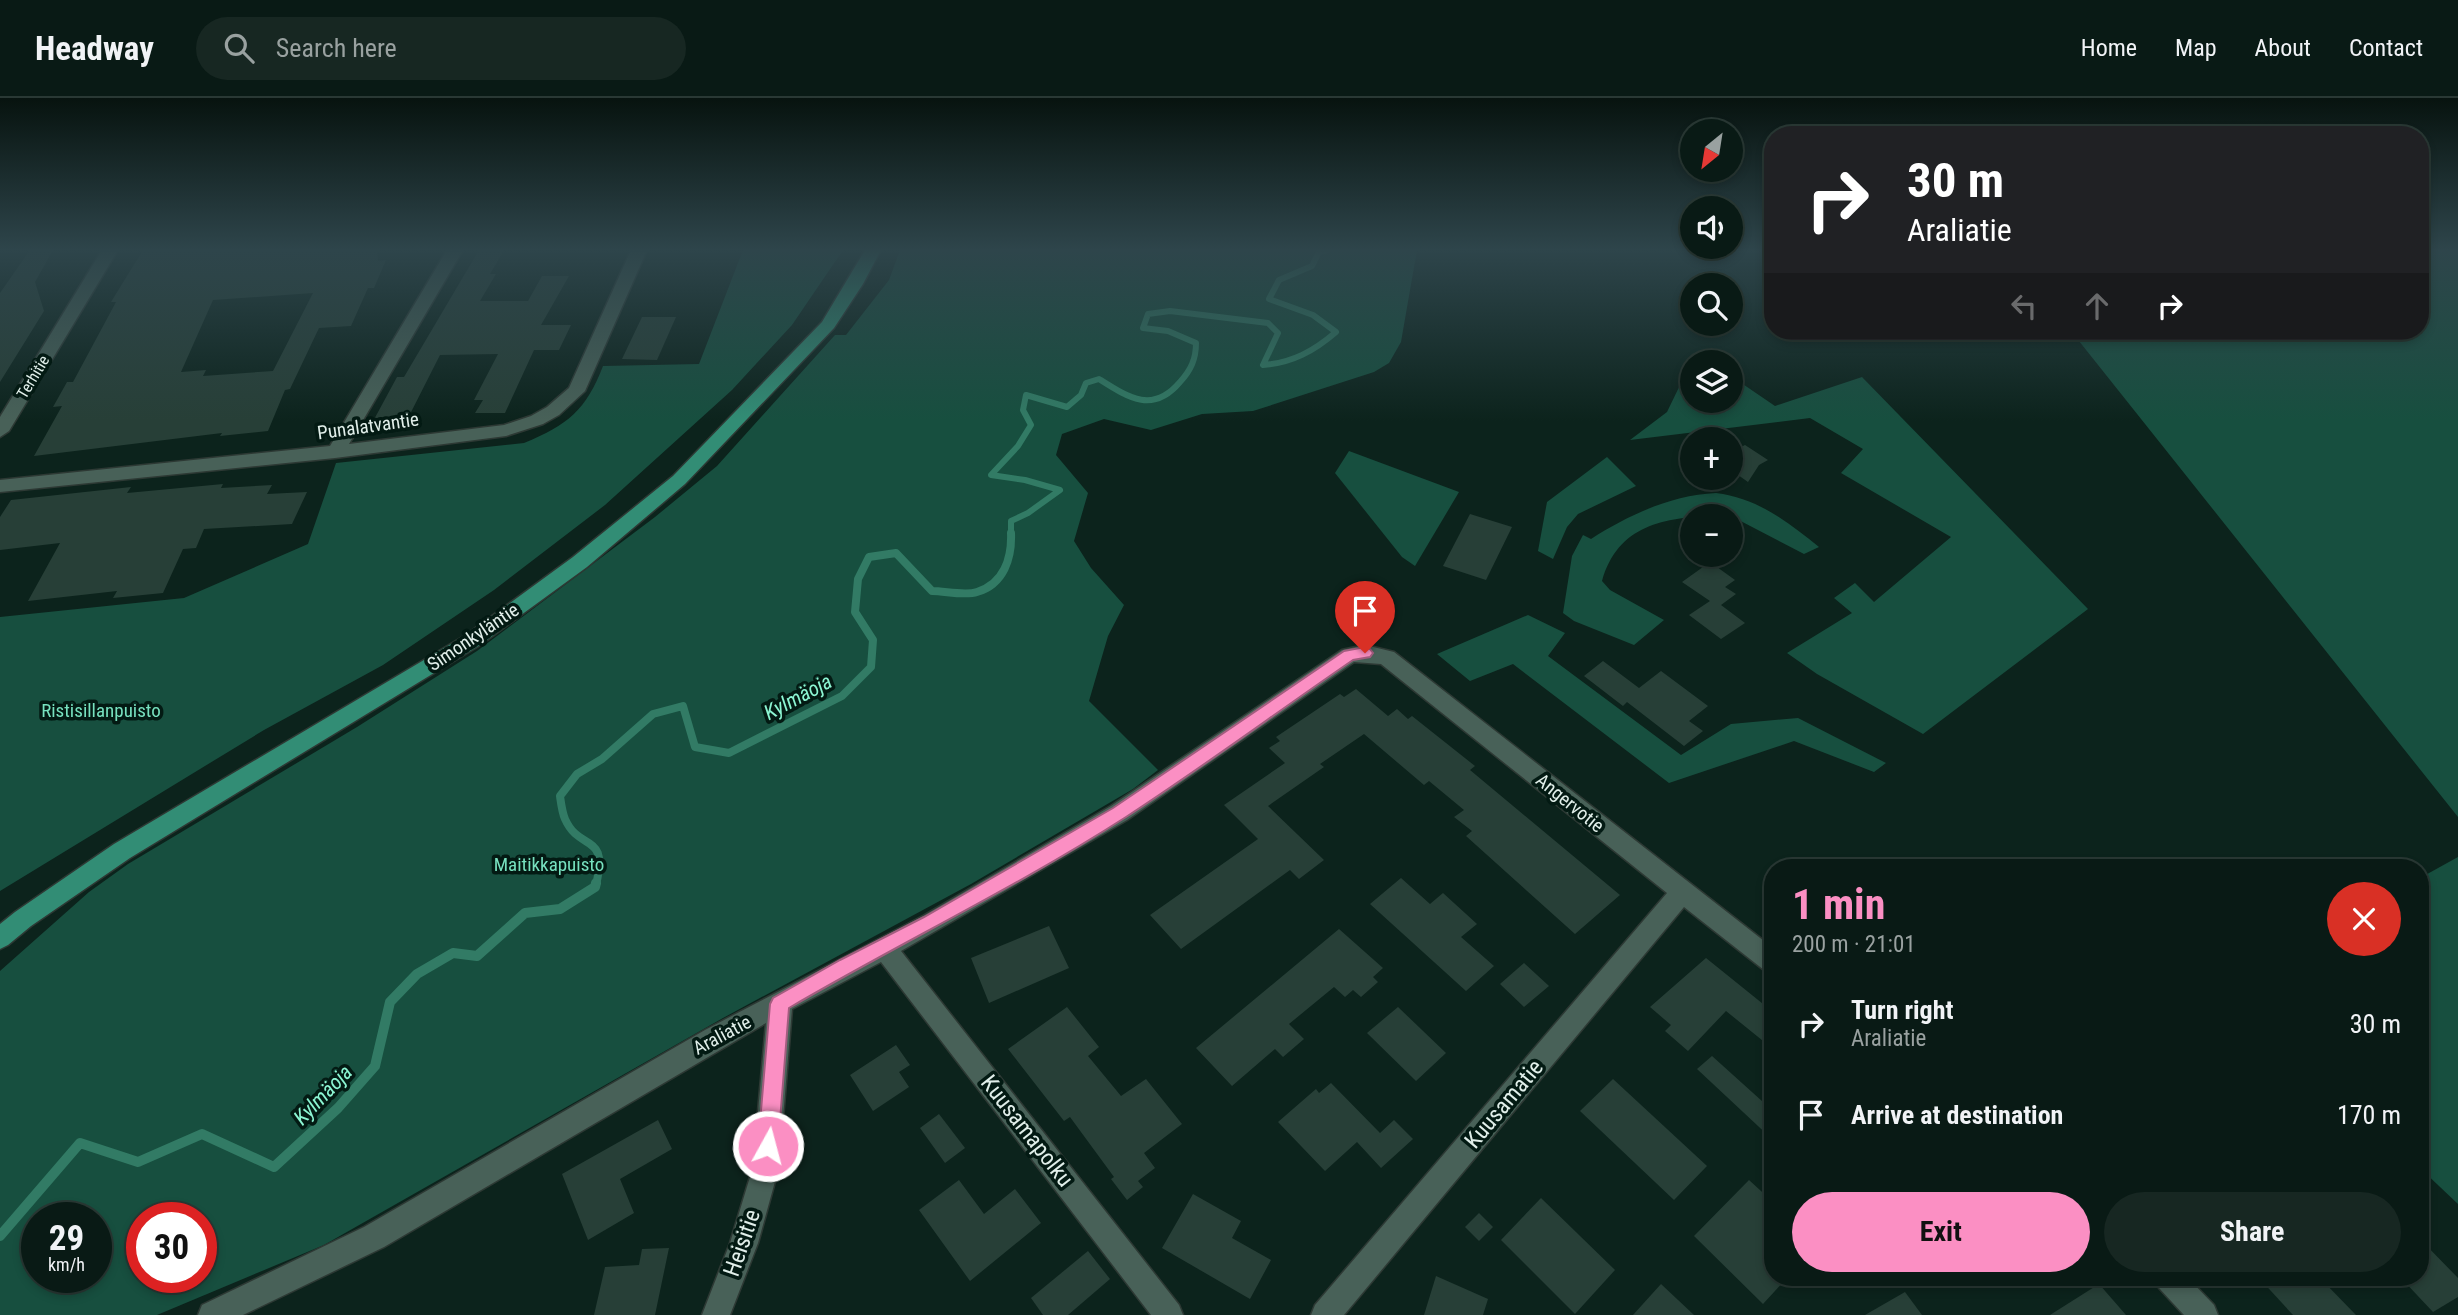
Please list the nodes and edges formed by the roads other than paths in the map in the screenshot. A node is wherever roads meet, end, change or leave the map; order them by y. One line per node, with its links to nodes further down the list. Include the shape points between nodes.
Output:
1 (75, 307): 5 (street, Terhitie)
2 (421, 307): 6 (street)
3 (614, 307): 6 (street, Punalatvantie, via 576,391 537,421 506,430)
4 (840, 307): 10 (main road, Simonkyläntie, via 828,325 679,480 580,562 473,640 122,851)
5 (0, 431)
6 (335, 452): 7 (street, Punalatvantie)
7 (0, 486)
8 (1365, 653): 9 (street, Angervotie, via 1387,657); 11 (street, Araliatie, via 1349,655 1119,813)
9 (1682, 892): 12 (street, Angervotie); 18 (street, Kuusamatie)
10 (0, 938)
11 (884, 947): 13 (street, Araliatie); 17 (street, Kuusamapolku)
12 (1764, 954)
13 (780, 1004): 15 (street, Araliatie, via 374,1237); 16 (street, Heisitie, via 766,1167)
14 (2177, 1286): 19 (street)
15 (212, 1315)
16 (716, 1315)
17 (1169, 1315)
18 (1325, 1315)
19 (2204, 1315)

